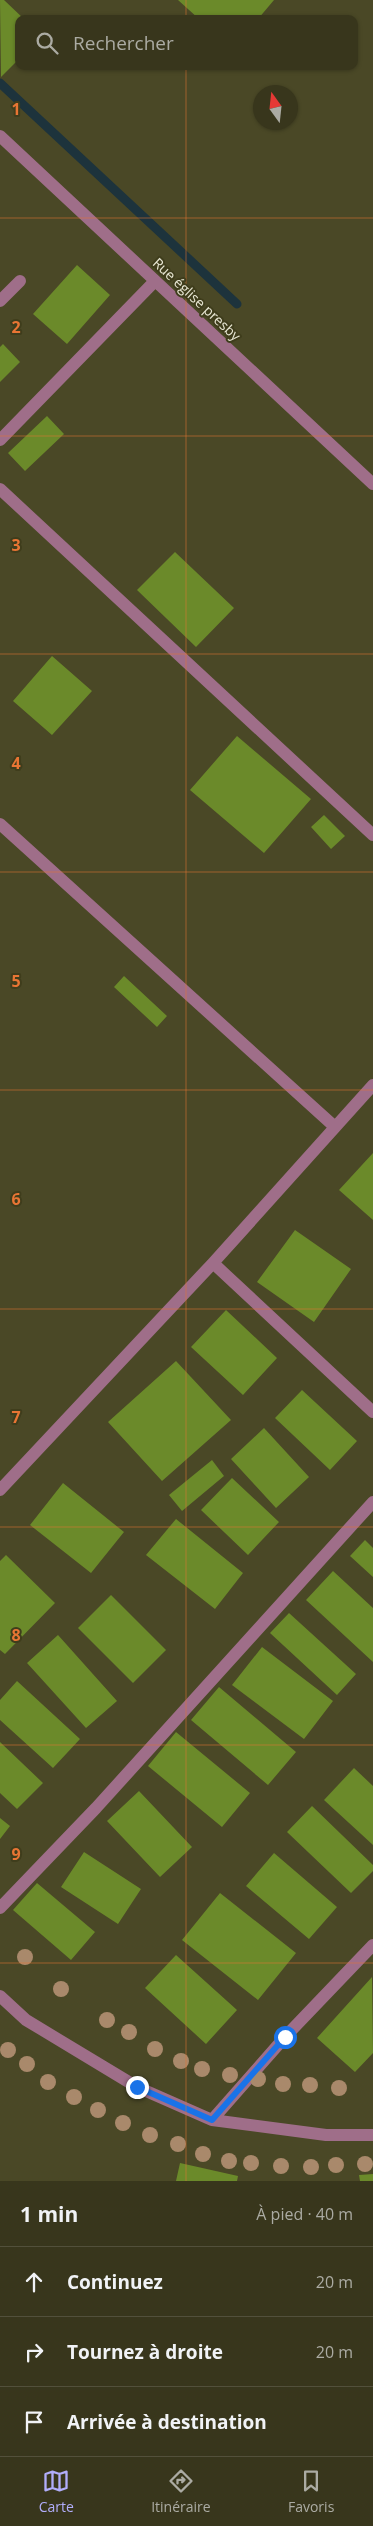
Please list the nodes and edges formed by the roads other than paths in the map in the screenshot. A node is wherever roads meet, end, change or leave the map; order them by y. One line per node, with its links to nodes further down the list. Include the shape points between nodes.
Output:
1 (0, 136): 3 (street, Rue église presby)
2 (20, 281): 4 (street)
3 (155, 281): 5 (street); 6 (street, Rue église presby)
4 (0, 301)
5 (0, 440)
6 (373, 484)
7 (0, 489): 9 (street)
8 (0, 824): 11 (street)
9 (373, 834)
10 (373, 1084): 11 (street)
11 (335, 1127): 12 (street)
12 (213, 1263): 13 (street); 14 (street)
13 (373, 1412)
14 (0, 1490)
15 (373, 1502): 16 (street, via 96,1808)
16 (0, 1908)
17 (373, 1945): 19 (street)
18 (0, 1996): 19 (street, via 26,2020 137,2087)
19 (212, 2120): 20 (street, via 326,2135)
20 (373, 2134)

